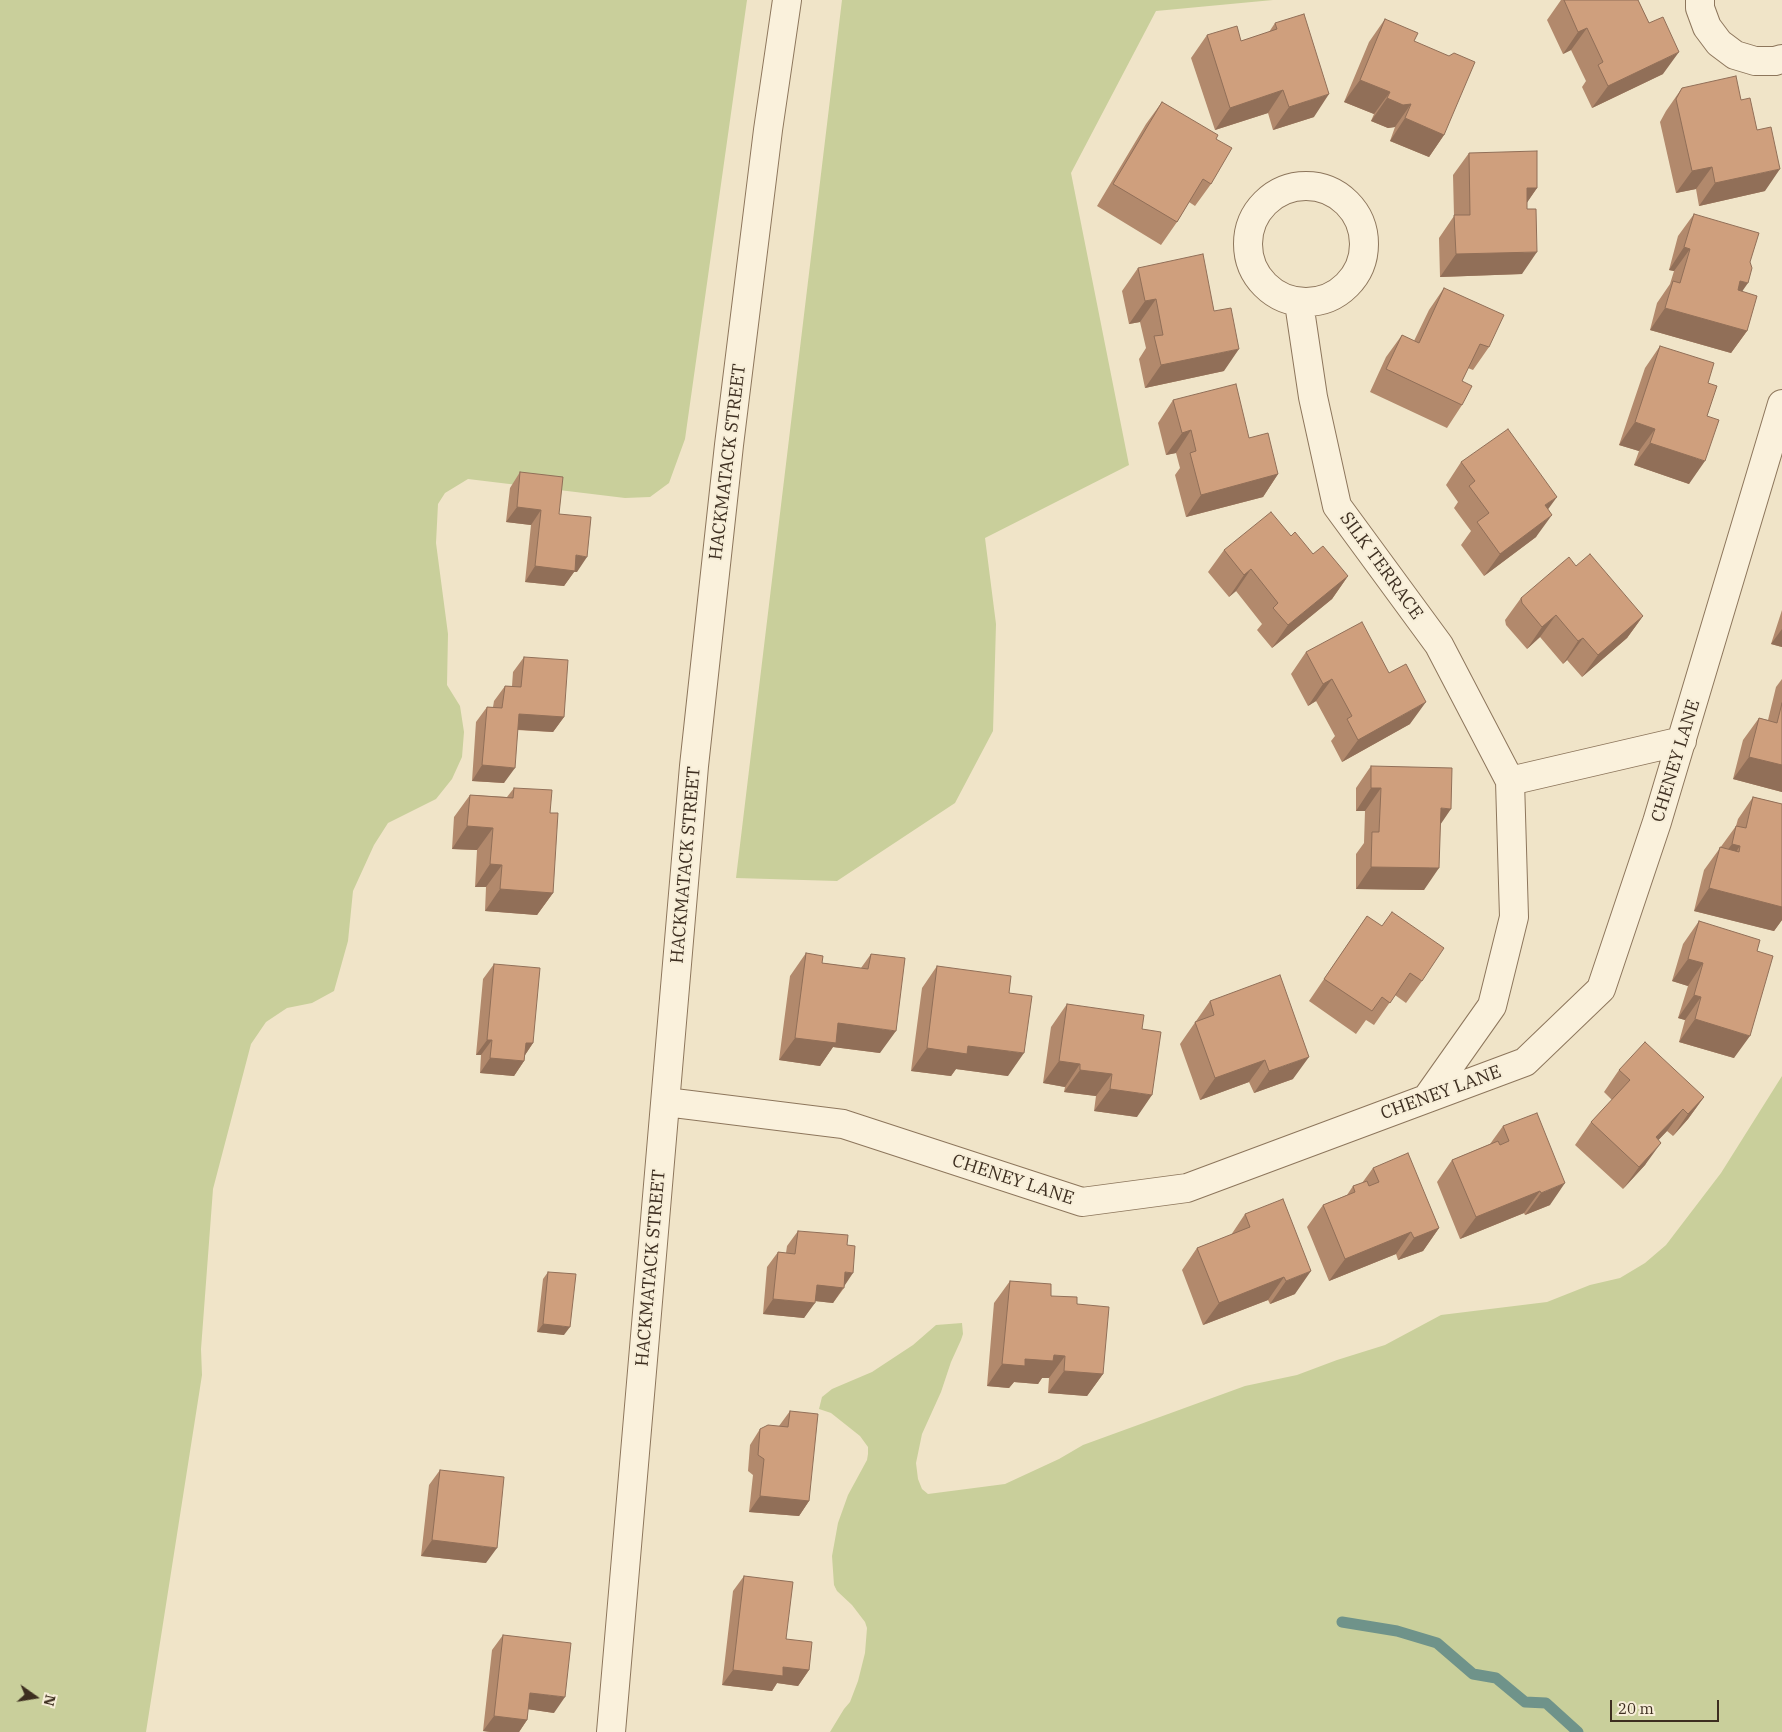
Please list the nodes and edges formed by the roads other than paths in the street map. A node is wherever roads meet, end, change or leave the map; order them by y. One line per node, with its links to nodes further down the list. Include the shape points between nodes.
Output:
1 (787, 0): 9 (street, HACKMATACK STREET, via 726,464 694,766)
2 (1700, 0): 3 (street, via 1707,27 1719,44 1736,55 1755,61)
3 (1782, 59)
4 (1298, 303): 4 (street, via 1319,302 1337,294 1352,280 1362,263 1365,243 1361,223 1350,205 1335,192 1316,186 1297,186 1279,192 1264,203 1253,218 1248,236 1248,254 1254,272 1280,298); 7 (street, SILK TERRACE, via 1337,506 1440,644)
5 (1782, 404): 6 (street, CHENEY LANE)
6 (1682, 741): 7 (street); 8 (street, CHENEY LANE, via 1601,989 1525,1062)
7 (1510, 781): 8 (street, SILK TERRACE, via 1514,917 1492,1006)
8 (1428, 1098): 9 (street, CHENEY LANE, via 1187,1188 1082,1202 843,1124)
9 (666, 1102): 10 (street, HACKMATACK STREET)
10 (611, 1732)

